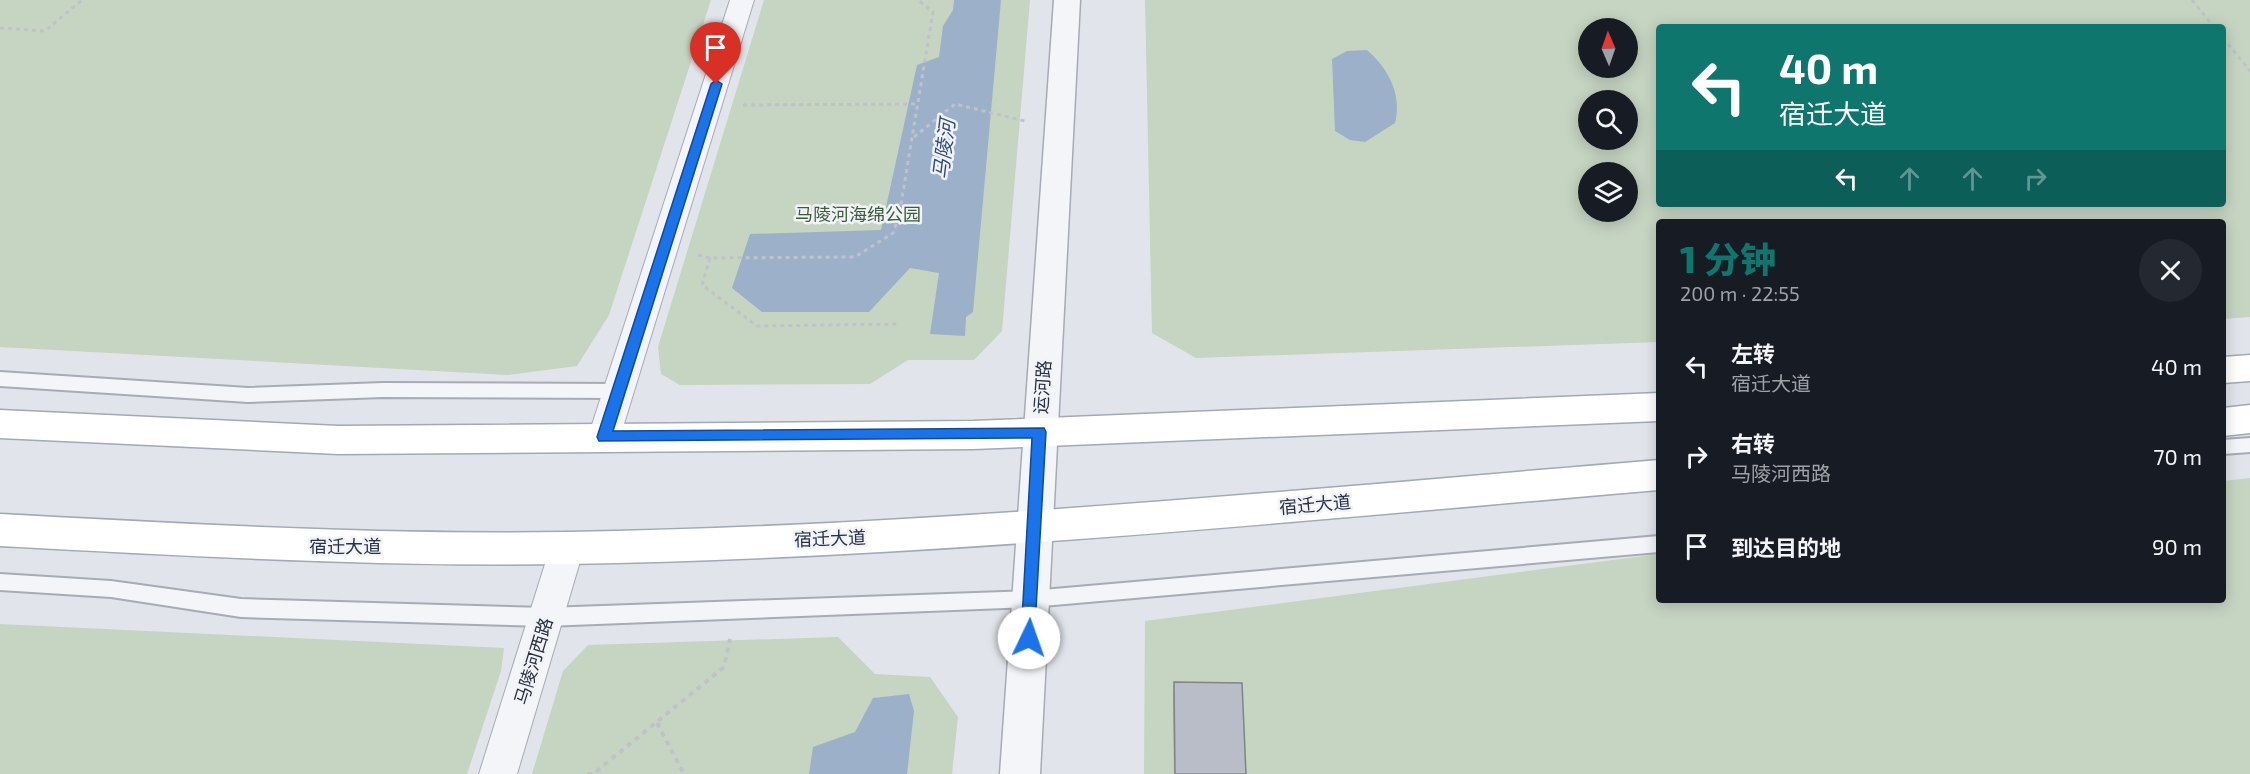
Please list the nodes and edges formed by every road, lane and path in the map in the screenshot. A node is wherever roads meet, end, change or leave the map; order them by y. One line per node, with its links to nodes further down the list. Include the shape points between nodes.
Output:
1 (82, 0): 7 (path, via 45,31)
2 (742, 0): 11 (street)
3 (918, 0): 10 (path, via 933,12)
4 (1066, 0): 23 (street, 运河路)
5 (2192, 0): 6 (path)
6 (2212, 24)
7 (0, 28)
8 (2226, 42): 9 (path)
9 (2250, 71)
10 (919, 104): 11 (path); 13 (path)
11 (710, 105): 18 (street)
12 (1005, 116): 13 (path, via 955,104)
13 (914, 137): 14 (path, via 893,233 855,257 711,258 702,285 757,326)
14 (898, 324)
15 (2250, 368): 16 (main road)
16 (2226, 370)
17 (0, 380): 18 (lane, via 248,395 383,390)
18 (620, 391): 24 (street)
19 (1656, 407): 23 (main road)
20 (2250, 419): 21 (main road)
21 (2226, 422)
22 (0, 424): 24 (main road, via 338,440)
23 (1039, 432): 24 (main road); 28 (street, 运河路)
24 (604, 437)
25 (2250, 445): 26 (lane)
26 (2226, 447)
27 (1656, 475): 28 (main road, 宿迁大道)
28 (1035, 527): 31 (main road, 宿迁大道); 33 (street, 运河路)
29 (0, 530): 31 (main road, 宿迁大道, via 295,546)
30 (1656, 544): 33 (lane)
31 (567, 548): 34 (street, 马陵河西路)
32 (0, 582): 34 (lane, via 111,589 241,608)
33 (1031, 599): 34 (lane); 40 (street, 运河路)
34 (546, 617): 37 (street, 马陵河西路)
35 (730, 637): 36 (path, via 724,667)
36 (657, 723): 38 (path, via 593,774); 39 (path)
37 (498, 774)
38 (587, 774)
39 (684, 774)
40 (1020, 774)

